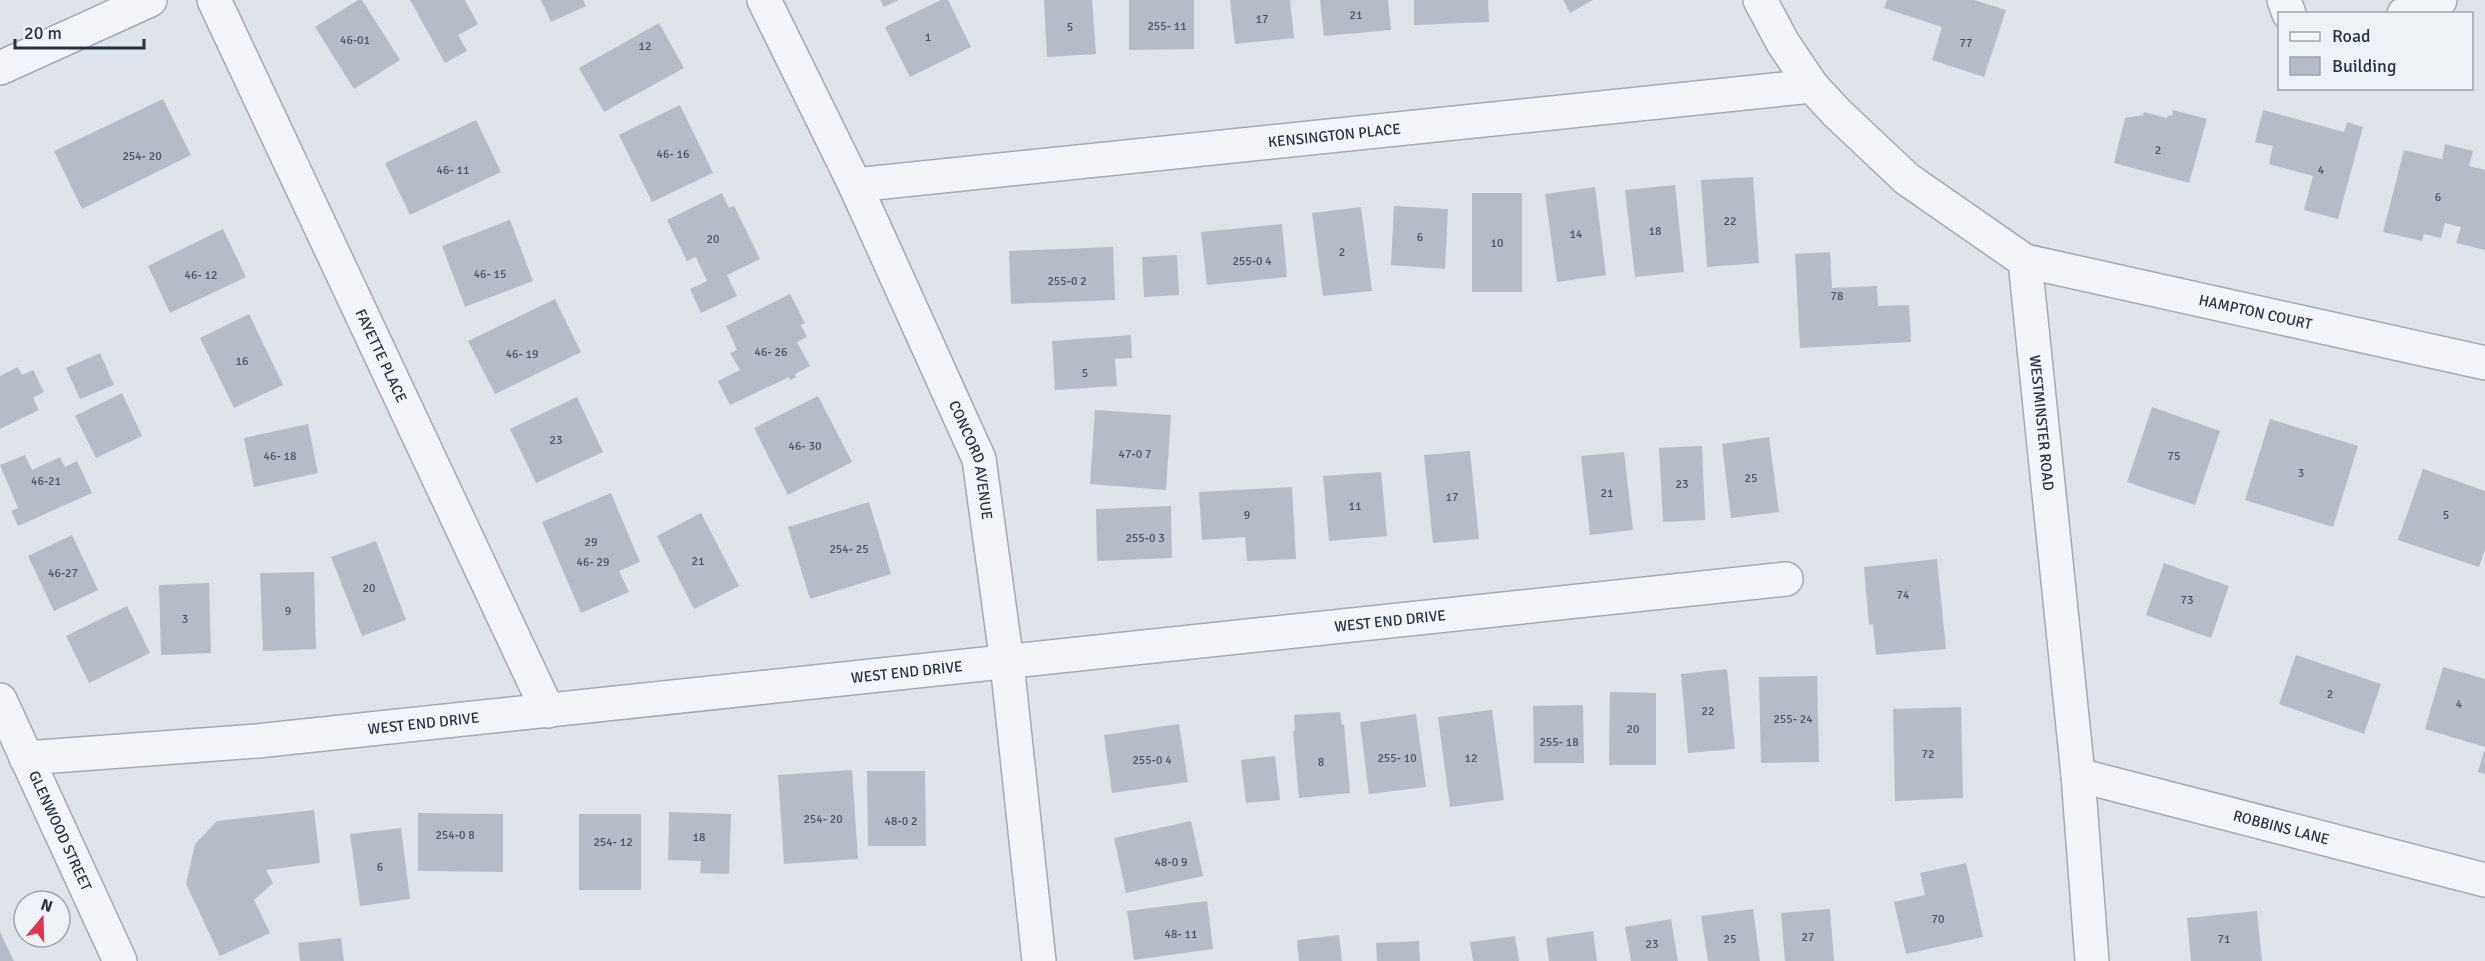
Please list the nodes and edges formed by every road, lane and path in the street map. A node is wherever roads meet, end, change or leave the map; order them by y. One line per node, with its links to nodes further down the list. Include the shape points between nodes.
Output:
1 (150, 0): 7 (street)
2 (214, 0): 15 (street, FAYETTE PLACE)
3 (764, 0): 9 (street, CONCORD AVENUE)
4 (1760, 0): 8 (street)
5 (2440, 0): 6 (street)
6 (2409, 12)
7 (0, 68)
8 (1812, 86): 9 (street, KENSINGTON PLACE); 10 (street, via 1907,179)
9 (855, 185): 13 (street, CONCORD AVENUE, via 979,459)
10 (2025, 261): 11 (street, HAMPTON COURT); 17 (street, WESTMINSTER ROAD)
11 (2485, 363)
12 (1786, 579): 13 (street, WEST END DRIVE)
13 (1008, 663): 15 (street, WEST END DRIVE); 20 (street, CONCORD AVENUE)
14 (0, 700): 16 (street, GLENWOOD STREET)
15 (548, 711): 16 (street, WEST END DRIVE, via 257,741)
16 (26, 758): 19 (street, GLENWOOD STREET)
17 (2078, 775): 18 (street, ROBBINS LANE); 21 (street, WESTMINSTER ROAD)
18 (2485, 880)
19 (120, 961)
20 (1039, 961)
21 (2092, 961)

